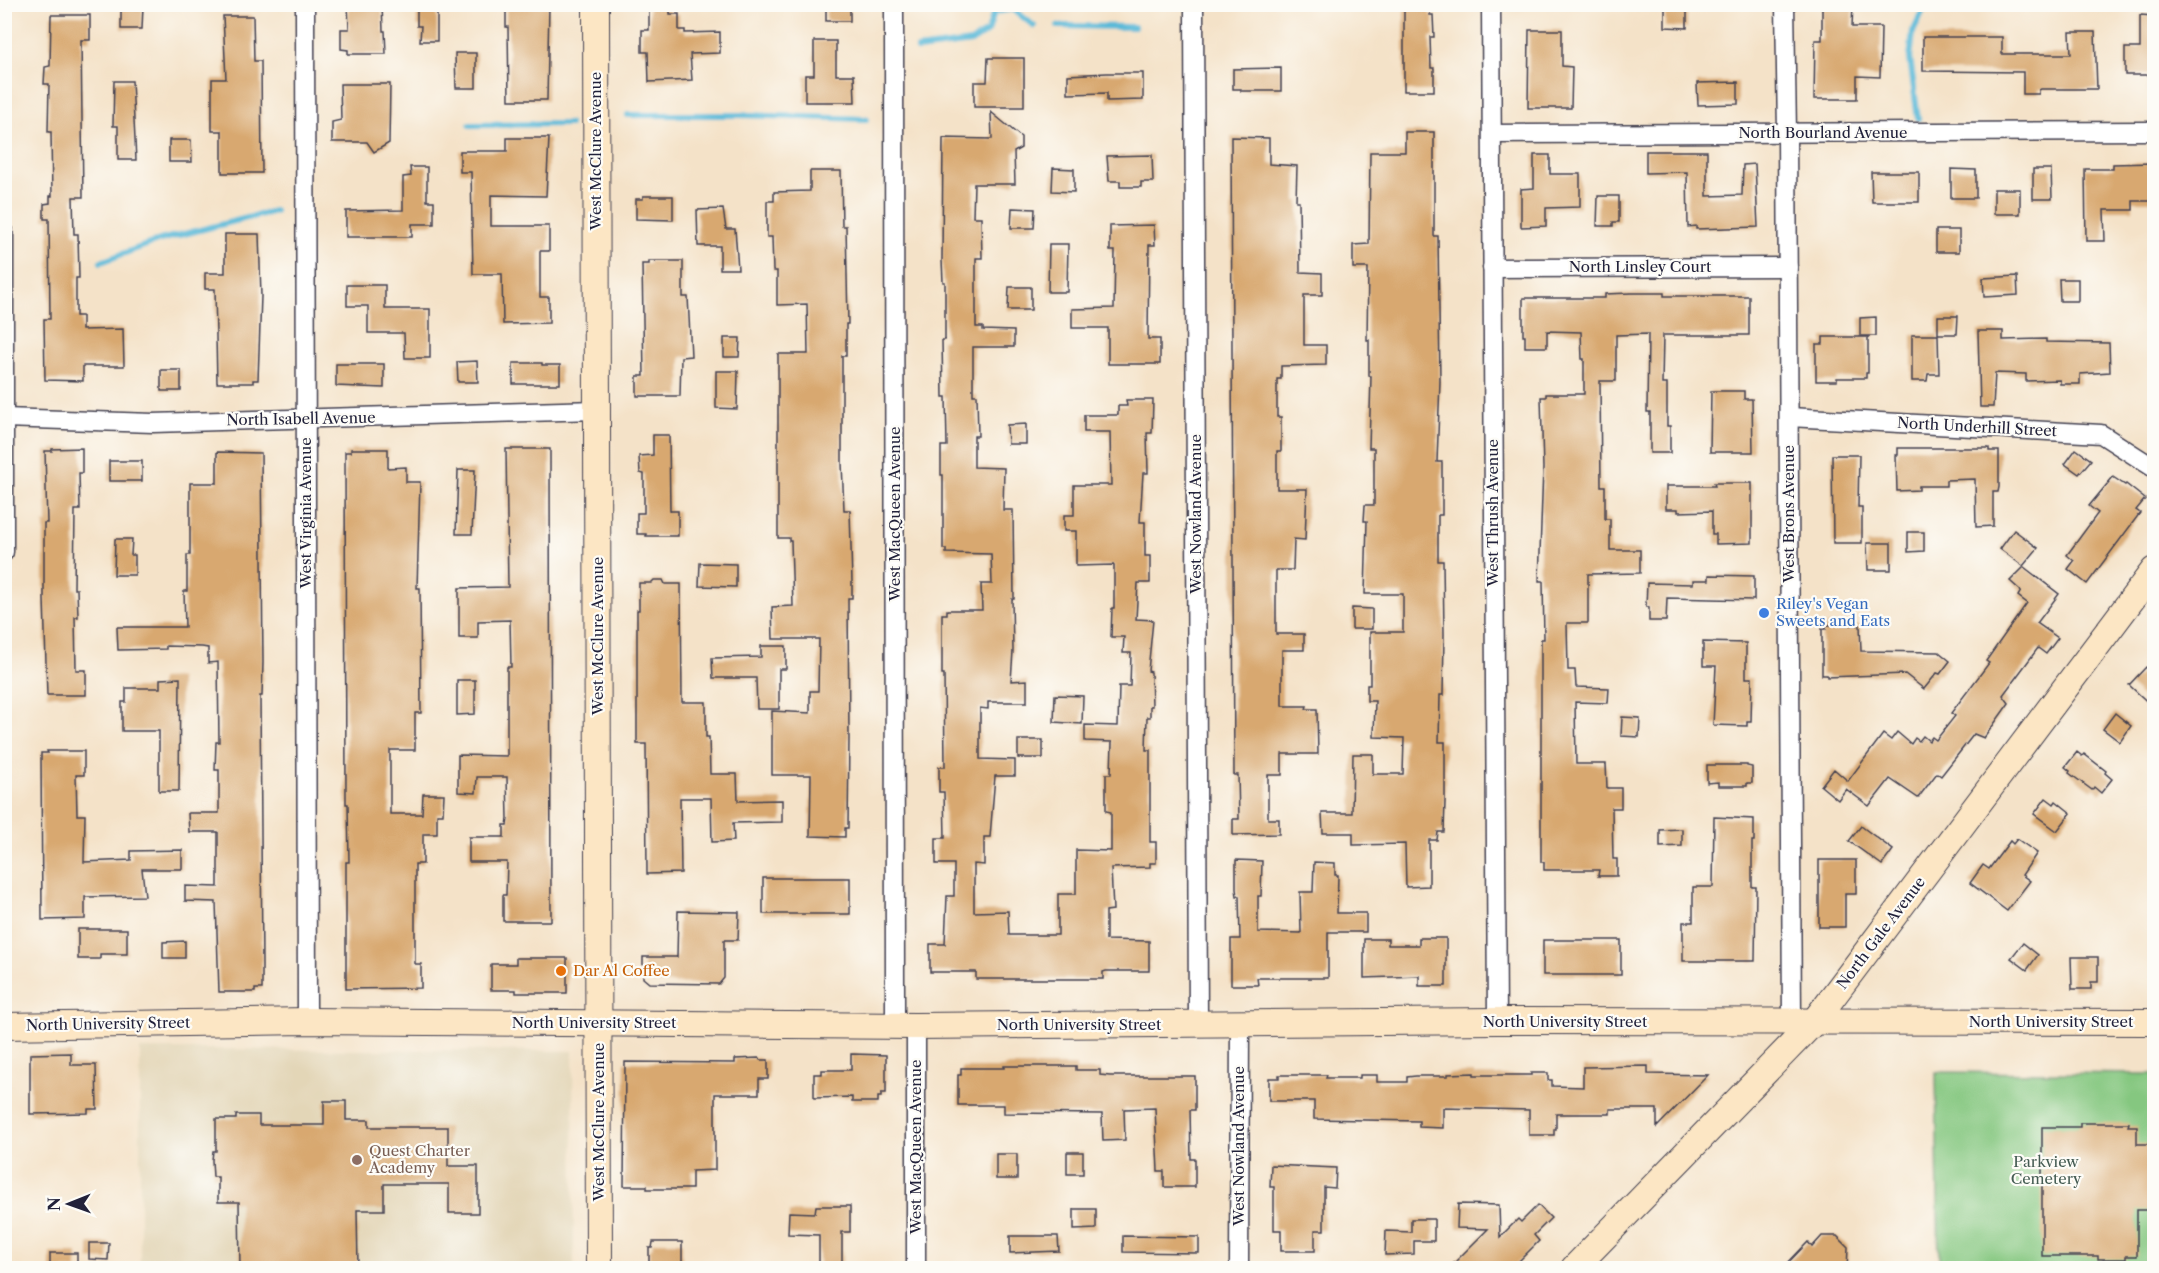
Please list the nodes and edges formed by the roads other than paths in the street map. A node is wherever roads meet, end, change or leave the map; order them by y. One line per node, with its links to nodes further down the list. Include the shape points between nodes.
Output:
1 (305, 4): 16 (street, West Virginia Avenue)
2 (596, 4): 13 (main road, West McClure Avenue)
3 (894, 4): 27 (street, West MacQueen Avenue)
4 (1194, 4): 26 (street, West Nowland Avenue)
5 (1491, 4): 8 (street, West Thrush Avenue)
6 (1785, 4): 9 (street, West Brons Avenue)
7 (2154, 131): 9 (street, North Bourland Avenue)
8 (1492, 134): 9 (street, North Bourland Avenue); 12 (street, West Thrush Avenue)
9 (1787, 134): 11 (street, West Brons Avenue)
10 (4, 233): 15 (street)
11 (1788, 267): 12 (street, North Linsley Court); 14 (street, West Brons Avenue)
12 (1492, 268): 21 (street, West Thrush Avenue)
13 (597, 410): 16 (street, North Isabell Avenue); 23 (main road, West McClure Avenue)
14 (1789, 417): 17 (street, North Underhill Street, via 2101,434); 25 (street, West Brons Avenue)
15 (5, 418): 16 (street, North Isabell Avenue, via 153,423); 18 (street)
16 (306, 418): 20 (street, West Virginia Avenue)
17 (2154, 468)
18 (4, 552)
19 (2154, 570): 25 (main road, North Gale Avenue)
20 (307, 1021): 23 (main road, North University Street); 28 (main road, North University Street)
21 (1497, 1021): 24 (main road, North University Street); 25 (main road, North University Street)
22 (2154, 1022): 25 (main road, North University Street)
23 (599, 1023): 27 (main road, North University Street); 29 (main road, West McClure Avenue)
24 (1240, 1023): 26 (main road, North University Street); 31 (street, West Nowland Avenue)
25 (1803, 1023): 32 (main road, North Gale Avenue)
26 (1198, 1024): 27 (main road, North University Street)
27 (906, 1025): 30 (street, West MacQueen Avenue)
28 (4, 1026)
29 (599, 1269)
30 (916, 1269)
31 (1239, 1269)
32 (1574, 1269)

